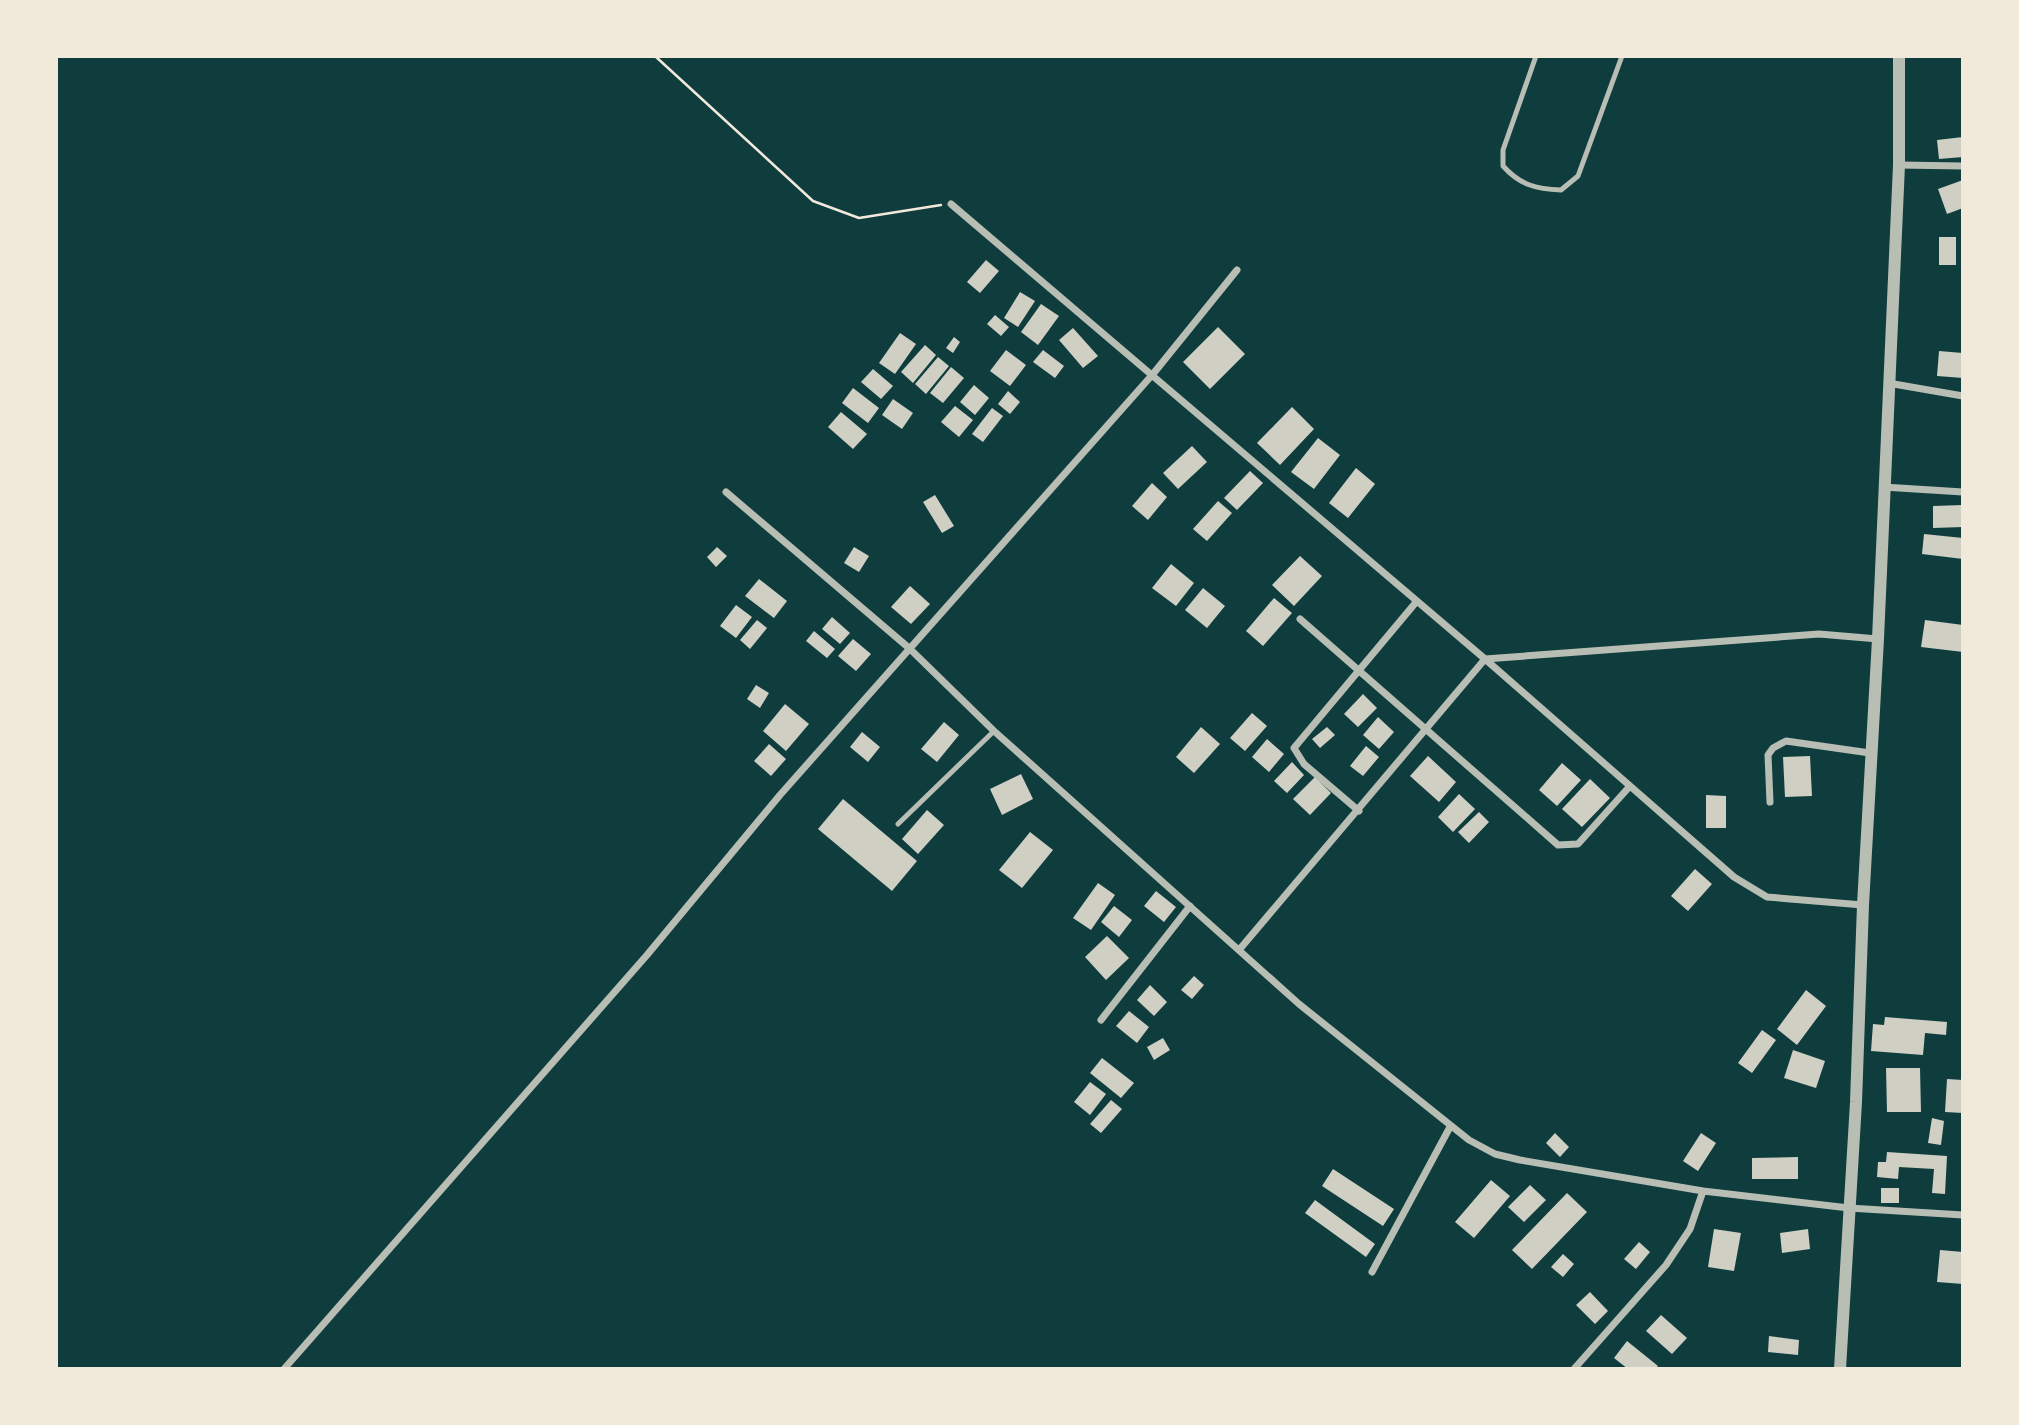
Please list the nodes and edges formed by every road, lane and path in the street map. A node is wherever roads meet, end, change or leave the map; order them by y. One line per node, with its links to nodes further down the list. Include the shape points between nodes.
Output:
1 (655, 56): 7 (path, via 813,201 859,218)
2 (1536, 56): 3 (lane, via 1503,150 1503,166 1534,189 1560,190 1578,176)
3 (1622, 56)
4 (1899, 56): 5 (street)
5 (1899, 165): 6 (street); 10 (street)
6 (1963, 166)
7 (951, 204): 9 (street)
8 (1237, 270): 9 (street)
9 (1153, 374): 15 (street); 18 (street)
10 (1888, 383): 11 (street); 12 (street)
11 (1963, 396)
12 (1882, 487): 14 (street); 17 (street)
13 (726, 492): 18 (street)
14 (1963, 492)
15 (1417, 601): 19 (street); 20 (street)
16 (1300, 619): 20 (street)
17 (1878, 639): 19 (street, via 1819,634); 23 (street)
18 (909, 649): 22 (street); 37 (street)
19 (1485, 659): 21 (street); 24 (street)
20 (1357, 670): 21 (street); 26 (street, via 1294,748 1304,764)
21 (1425, 728): 24 (street, via 1559,845 1578,844); 26 (street)
22 (994, 731): 27 (lane); 29 (street)
23 (1870, 753): 25 (street, via 1786,741 1778,744 1768,755); 28 (street)
24 (1630, 786): 28 (street, via 1751,890 1783,900)
25 (1770, 802)
26 (1359, 811): 30 (street)
27 (898, 824)
28 (1863, 905): 34 (street)
29 (1190, 906): 30 (street); 31 (street)
30 (1239, 950): 32 (street)
31 (1101, 1020)
32 (1450, 1127): 33 (street, via 1495,1154); 36 (street)
33 (1703, 1191): 34 (street); 38 (street, via 1690,1229 1667,1265)
34 (1849, 1208): 35 (street); 39 (street)
35 (1963, 1214)
36 (1372, 1272)
37 (284, 1369)
38 (1574, 1369)
39 (1839, 1369)

